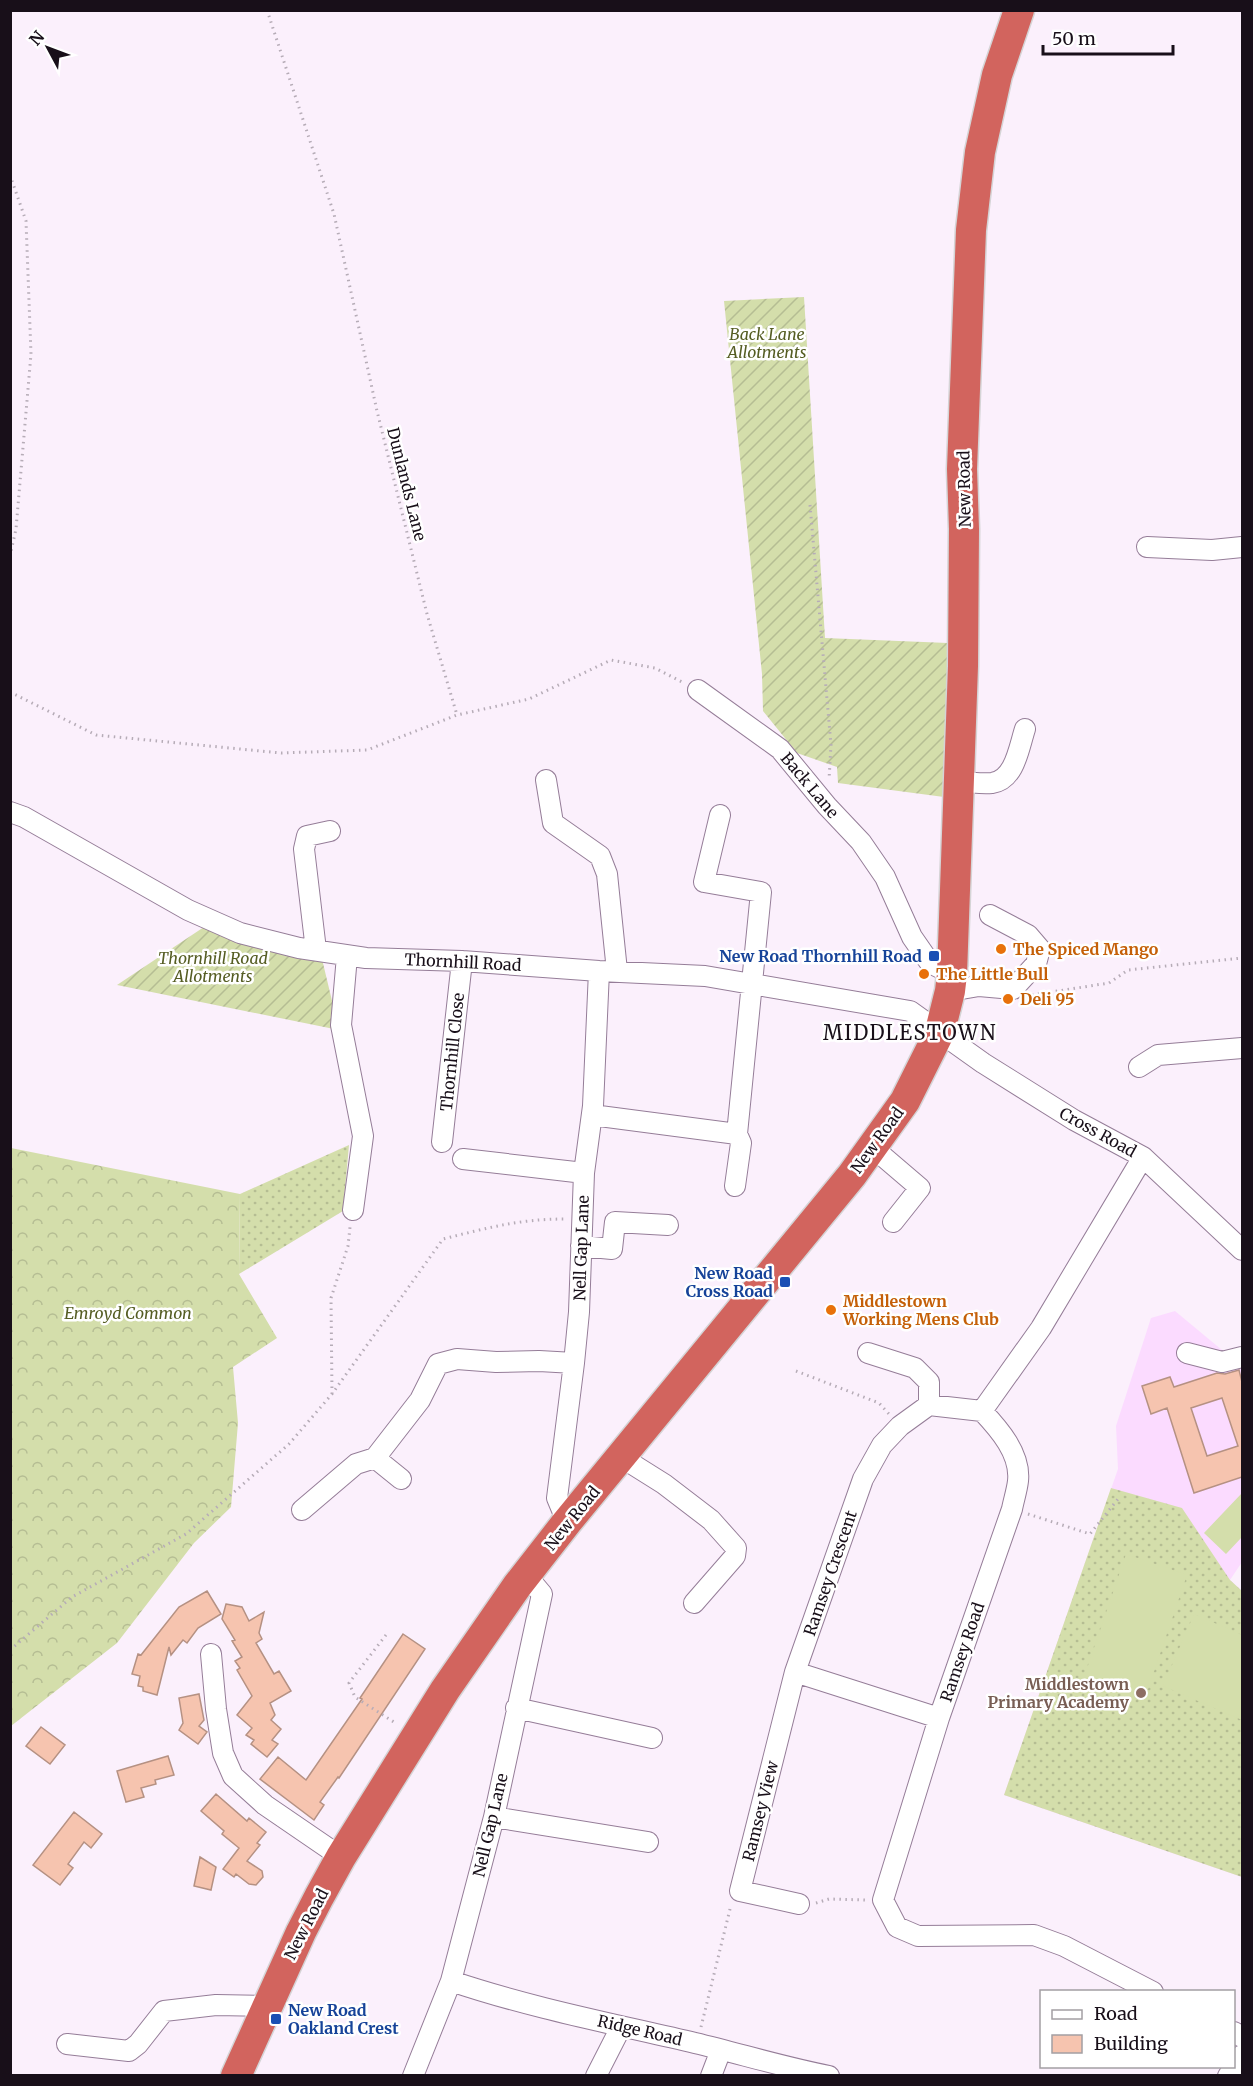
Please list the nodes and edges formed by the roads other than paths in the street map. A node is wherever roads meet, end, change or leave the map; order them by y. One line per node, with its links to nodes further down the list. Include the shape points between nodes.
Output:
1 (1019, 10): 7 (highway, New Road, via 997,75 980,152 971,230 962,469 964,575)
2 (1147, 547): 3 (street)
3 (1242, 547)
4 (698, 690): 16 (street, Back Lane, via 780,749 861,842 885,877 912,937 930,963)
5 (1025, 729): 7 (street, via 1014,764 1004,778 995,783)
6 (546, 780): 15 (street, Nell Gap Lane, via 553,823 600,856 607,874)
7 (959, 782): 16 (highway, New Road)
8 (10, 812): 12 (street, Thornhill Road, via 188,910 240,933)
9 (720, 814): 17 (street, via 704,882 761,892)
10 (330, 831): 12 (street, via 307,836 304,849)
11 (990, 915): 16 (street, via 1028,934 1040,949 1036,964 1013,989)
12 (316, 950): 13 (street, Thornhill Road)
13 (347, 956): 14 (street, Thornhill Road); 29 (street, via 341,1025 363,1136)
14 (462, 961): 15 (street, Thornhill Road); 23 (street, Thornhill Close)
15 (608, 971): 17 (street, Thornhill Road, via 705,975); 21 (street, Nell Gap Lane)
16 (951, 982): 18 (highway, New Road)
17 (753, 983): 18 (street, Thornhill Road, via 910,1011); 22 (street)
18 (940, 1031): 24 (highway, New Road, via 905,1101); 25 (street, Cross Road, via 1074,1120)
19 (1242, 1048): 20 (street, via 1158,1054)
20 (1139, 1067)
21 (592, 1115): 22 (street); 27 (street, Nell Gap Lane)
22 (736, 1134): 28 (street, via 741,1143)
23 (442, 1143)
24 (872, 1147): 30 (street, via 920,1188); 40 (highway, New Road)
25 (1143, 1157): 33 (street, Cross Road); 39 (street, via 1041,1328)
26 (463, 1159): 27 (street)
27 (584, 1173): 32 (street, Nell Gap Lane)
28 (735, 1186)
29 (353, 1210)
30 (893, 1222)
31 (668, 1225): 32 (street, via 615,1222 612,1249)
32 (581, 1246): 37 (street, Nell Gap Lane)
33 (1242, 1250)
34 (868, 1353): 38 (street, via 915,1368 929,1382)
35 (1187, 1353): 36 (street, via 1222,1362)
36 (1242, 1357)
37 (574, 1363): 41 (street, via 457,1359 438,1364 420,1400); 44 (street, Nell Gap Lane, via 557,1498)
38 (929, 1405): 39 (street); 48 (street, Ramsey Crescent, via 882,1445 863,1479)
39 (982, 1411): 50 (street, Ramsey Road, via 1013,1452 1018,1478 1012,1509)
40 (621, 1457): 44 (highway, New Road); 46 (street, via 711,1520 736,1548 735,1556)
41 (375, 1458): 42 (street); 43 (street, via 356,1464)
42 (401, 1479)
43 (302, 1510)
44 (567, 1522): 45 (highway, New Road)
45 (526, 1575): 49 (street, Nell Gap Lane, via 542,1594); 54 (highway, New Road, via 445,1690)
46 (694, 1603)
47 (212, 1654): 54 (street, via 223,1753 233,1776 265,1805)
48 (795, 1672): 50 (street); 55 (street, Ramsey View, via 740,1891)
49 (516, 1708): 51 (street); 52 (street, Nell Gap Lane)
50 (939, 1718): 57 (street, Ramsey Road, via 883,1900 897,1927 918,1936 1034,1935 1064,1946)
51 (652, 1738)
52 (494, 1817): 53 (street); 56 (street, Nell Gap Lane)
53 (648, 1842)
54 (341, 1857): 58 (highway, New Road)
55 (799, 1904)
56 (451, 1981): 59 (street, Ridge Road, via 498,1997); 63 (street, Nell Gap Lane)
57 (1149, 1990)
58 (267, 2006): 60 (street, via 216,2005 164,2011 129,2051); 62 (highway, New Road)
59 (621, 2027): 61 (street, Ridge Road); 64 (street)
60 (67, 2044)
61 (721, 2050): 65 (street); 66 (street, Ridge Road)
62 (236, 2076)
63 (413, 2076)
64 (596, 2076)
65 (711, 2076)
66 (829, 2076)

